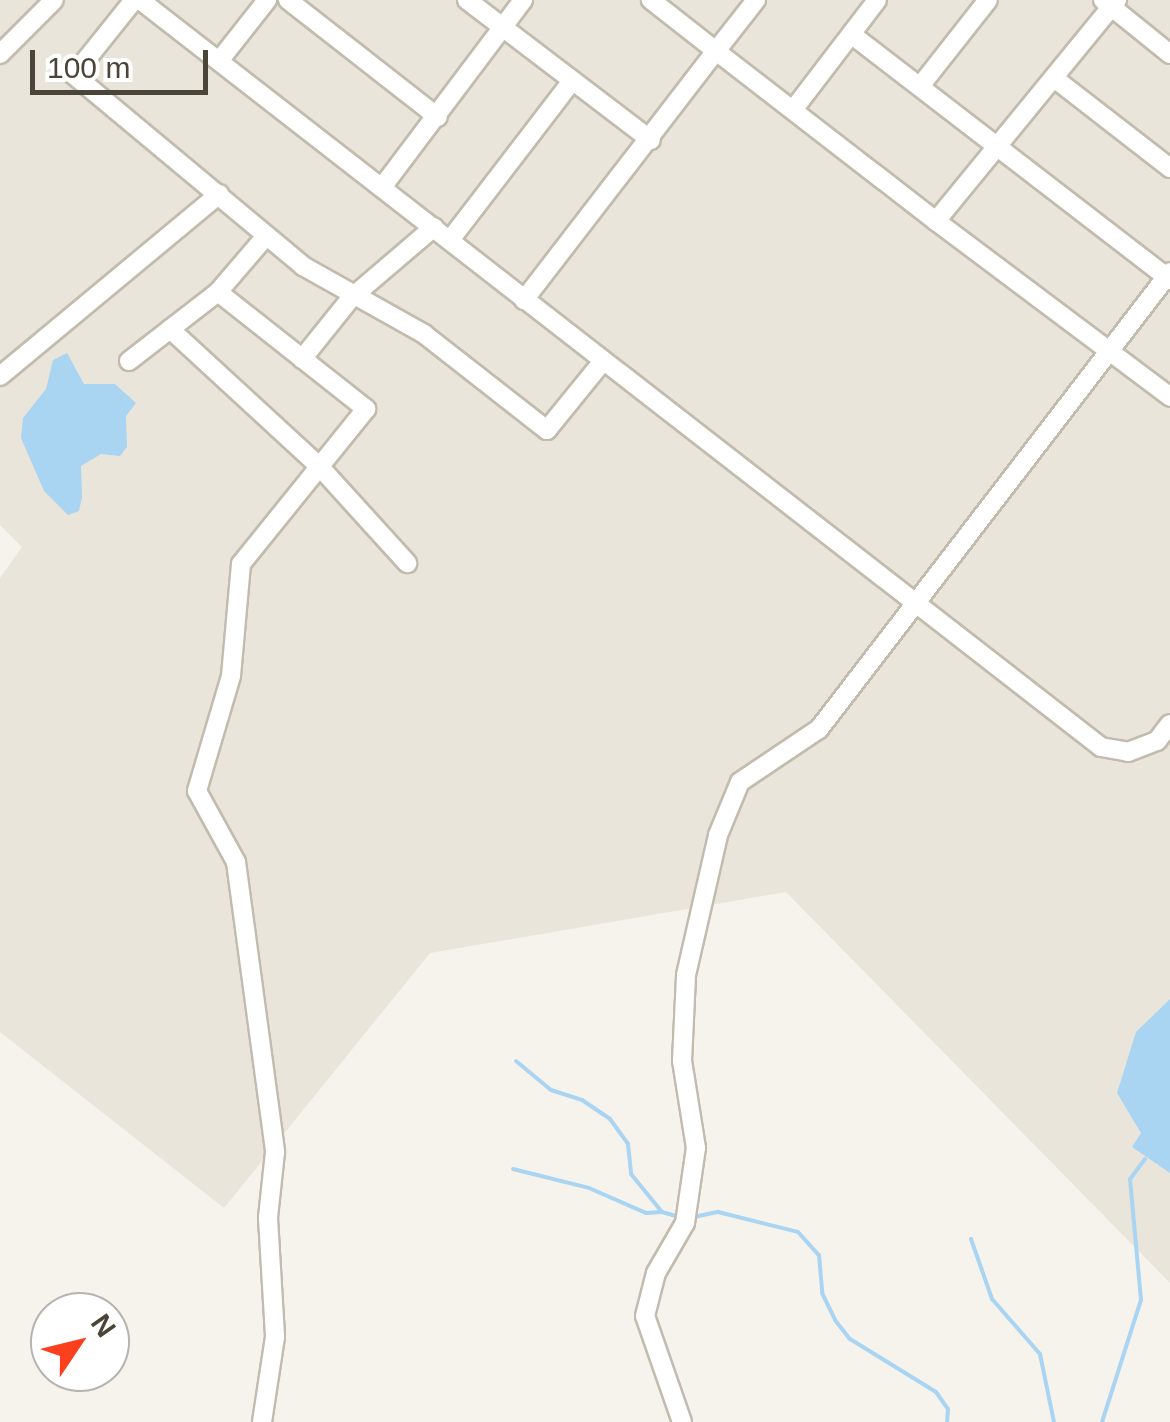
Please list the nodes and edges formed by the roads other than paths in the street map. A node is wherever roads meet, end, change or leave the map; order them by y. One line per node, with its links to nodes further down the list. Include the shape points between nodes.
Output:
1 (54, 0): 15 (street)
2 (137, 0): 17 (street); 27 (street, via 74,75 166,157 203,176)
3 (267, 0): 17 (street)
4 (288, 0): 22 (street)
5 (467, 0): 12 (street)
6 (523, 0): 12 (street)
7 (652, 0): 14 (street)
8 (756, 0): 14 (street)
9 (877, 0): 13 (street)
10 (988, 0): 20 (street)
11 (1110, 2): 16 (street); 18 (street)
12 (501, 27): 19 (street); 22 (street)
13 (851, 34): 20 (street); 21 (street)
14 (716, 51): 21 (street); 23 (street)
15 (0, 54)
16 (1170, 54)
17 (219, 60): 26 (street)
18 (1054, 78): 24 (street); 25 (street)
19 (572, 81): 23 (street); 31 (street)
20 (922, 85): 24 (street)
21 (793, 110): 28 (street)
22 (438, 117): 26 (street)
23 (651, 140): 35 (street)
24 (1000, 145): 28 (street); 32 (street)
25 (1170, 168)
26 (383, 186): 29 (street)
27 (219, 194): 30 (street); 41 (street)
28 (936, 222): 37 (street)
29 (434, 227): 31 (street); 34 (street)
30 (266, 236): 33 (street); 34 (street)
31 (450, 240): 35 (street)
32 (1169, 276): 37 (street)
33 (218, 292): 36 (street); 38 (street)
34 (351, 298): 38 (street); 40 (street, via 424,334 547,430)
35 (524, 300): 40 (street)
36 (170, 329): 39 (street); 43 (street)
37 (1108, 350): 42 (street); 45 (street)
38 (302, 359): 43 (street, via 366,409)
39 (128, 361)
40 (603, 361): 45 (street)
41 (0, 376)
42 (1170, 397)
43 (320, 467): 44 (street); 47 (street, via 241,564 231,676 198,791 236,862 275,1152 268,1218 275,1337)
44 (407, 563)
45 (917, 599): 46 (street, via 1101,747 1128,752 1158,741); 48 (street, via 819,728 740,782 718,835 686,975 682,1061 696,1148 686,1218 656,1273 646,1316)
46 (1170, 724)
47 (262, 1422)
48 (682, 1422)

